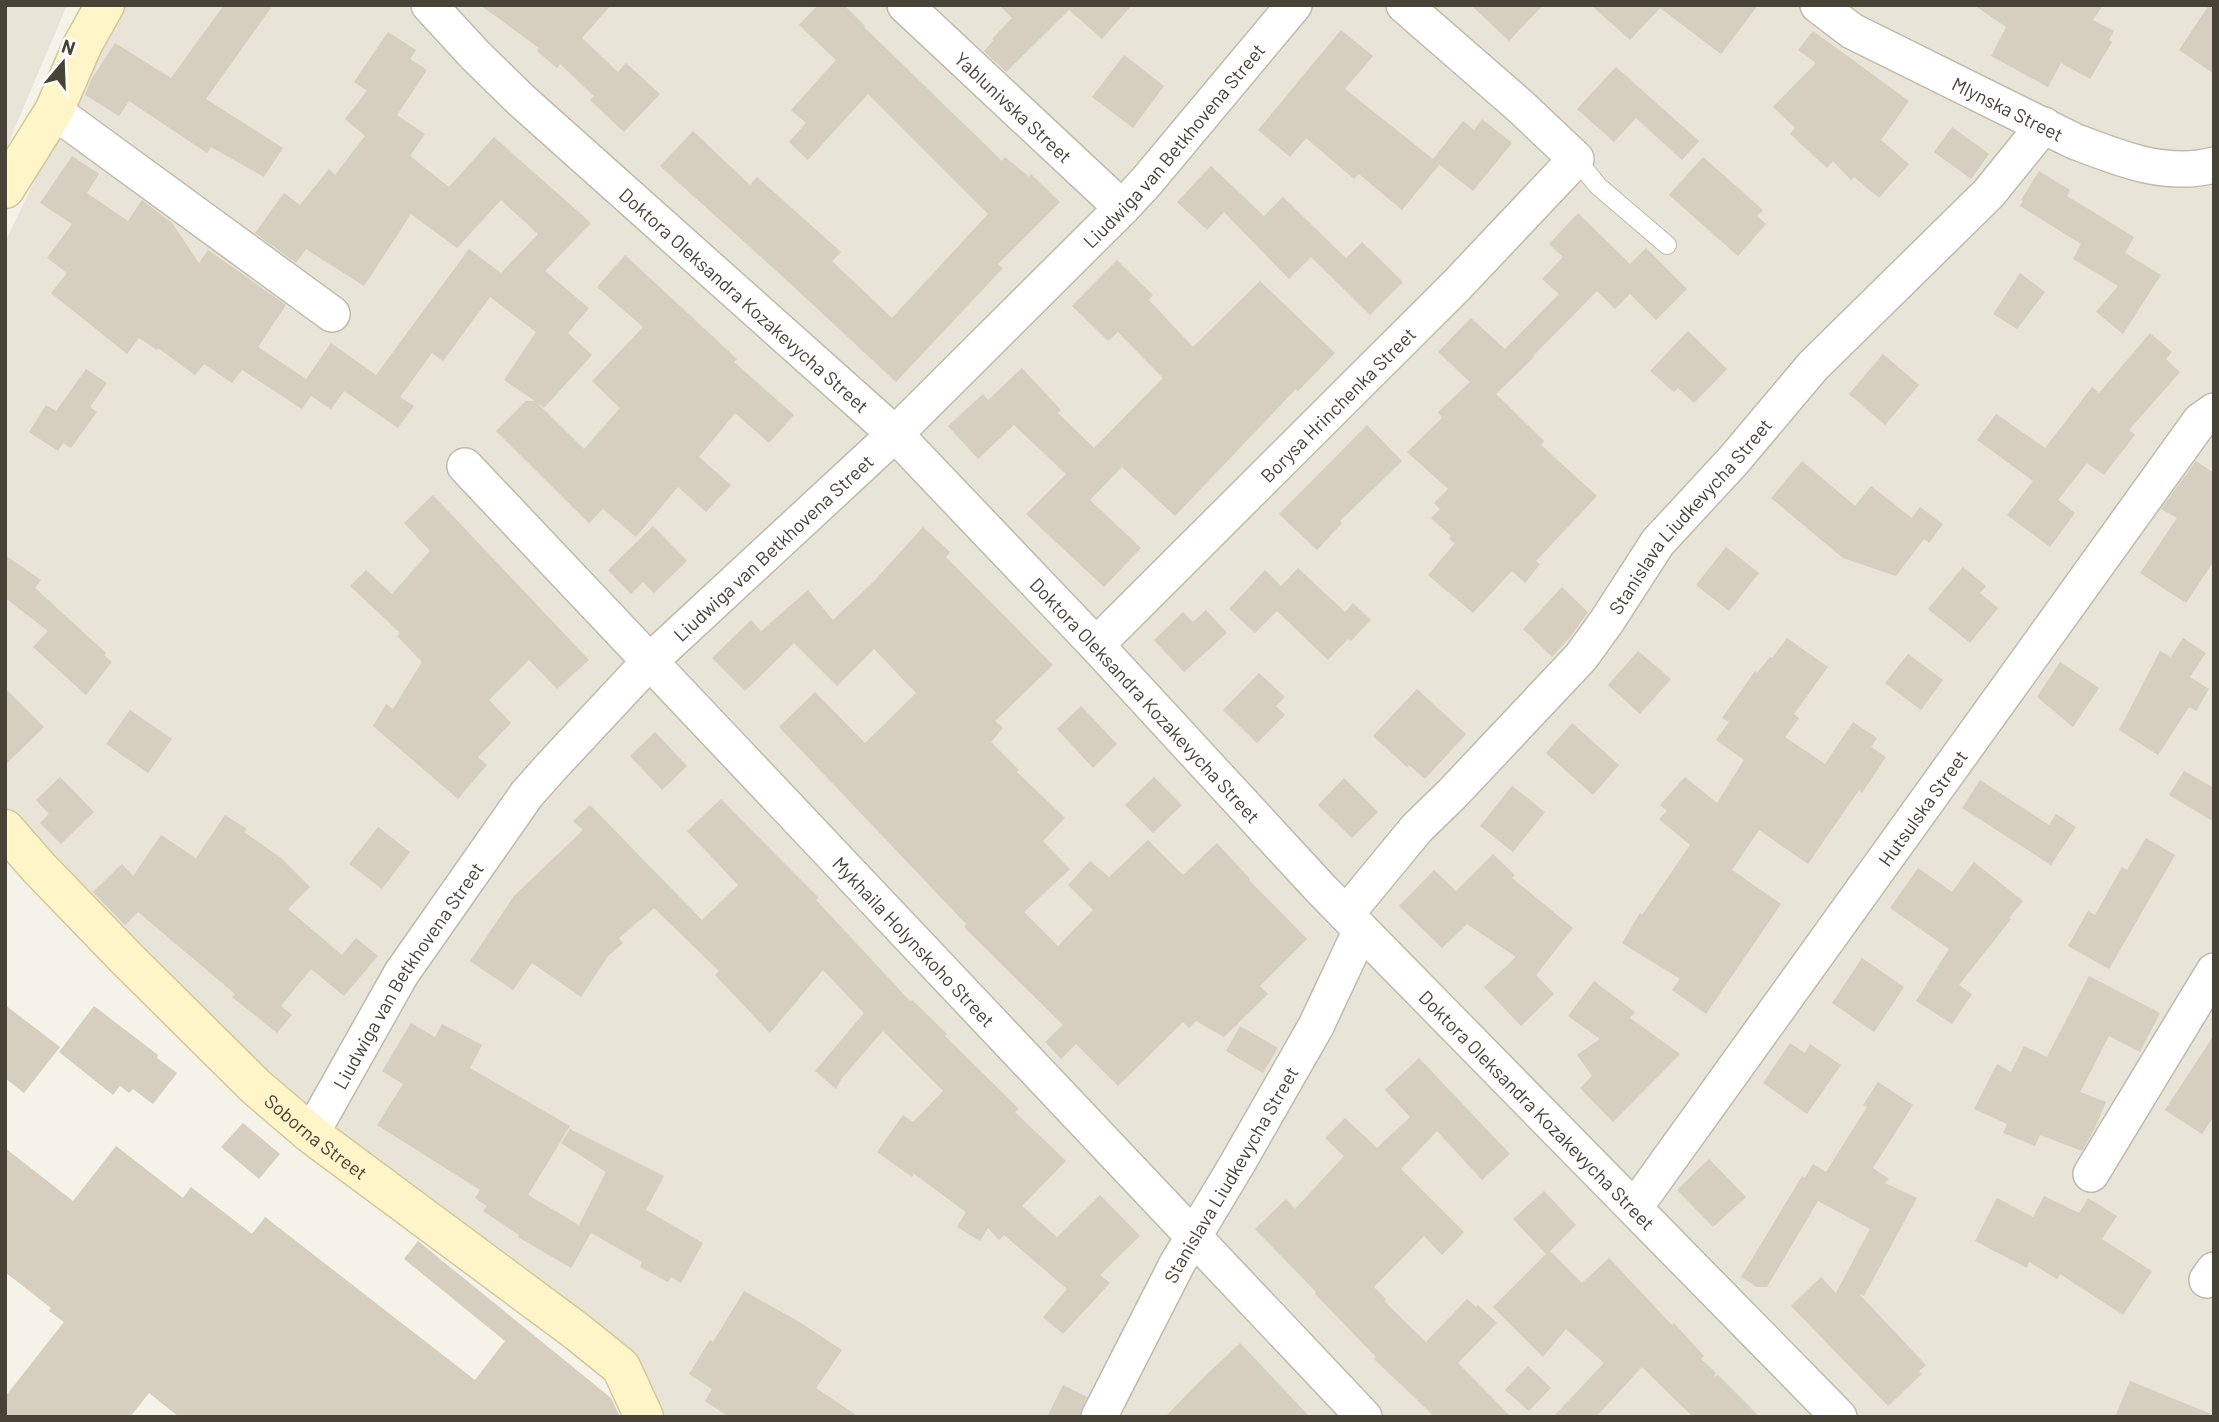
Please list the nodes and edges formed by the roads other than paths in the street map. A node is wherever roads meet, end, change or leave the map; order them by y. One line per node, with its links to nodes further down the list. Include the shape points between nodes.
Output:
1 (105, 5): 7 (street)
2 (429, 5): 16 (street, Doktora Oleksandra Kozakevycha Street, via 521,100)
3 (905, 5): 12 (street, Yablunivska Street)
4 (1294, 5): 12 (street, Liudwiga van Betkhovena Street)
5 (1404, 5): 9 (street)
6 (1818, 5): 8 (street, Mlynska Street, via 1852,32)
7 (54, 111): 11 (street); 14 (street)
8 (2044, 125): 10 (street, Mlynska Street, via 2134,163 2170,169); 21 (street, Stanislava Liudkevycha Street, via 1989,193 1813,366 1658,542 1581,657 1417,828)
9 (1576, 159): 13 (lane, via 1598,186); 18 (street, Borysa Hrinchenka Street, via 1457,285)
10 (2214, 165)
11 (5, 189)
12 (1122, 208): 16 (street, Liudwiga van Betkhovena Street)
13 (1667, 245)
14 (331, 314)
15 (2214, 411): 25 (street, Hutsulska Street, via 2200,421)
16 (895, 434): 18 (street, Doktora Oleksandra Kozakevycha Street); 19 (street, Liudwiga van Betkhovena Street)
17 (465, 466): 19 (street, Mykhaila Holynskoho Street)
18 (1096, 645): 21 (street, Doktora Oleksandra Kozakevycha Street)
19 (649, 662): 23 (street, Liudwiga van Betkhovena Street, via 527,794 401,974); 26 (street, Mykhaila Holynskoho Street)
20 (5, 829): 23 (street, Soborna Street, via 136,968 255,1086)
21 (1353, 922): 25 (street, Doktora Oleksandra Kozakevycha Street); 26 (street, Stanislava Liudkevycha Street, via 1309,1038)
22 (2214, 971): 24 (street)
23 (311, 1134): 27 (street, Soborna Street, via 621,1367)
24 (2091, 1174)
25 (1636, 1207): 30 (street, Doktora Oleksandra Kozakevycha Street)
26 (1195, 1237): 28 (street, Stanislava Liudkevycha Street); 29 (street, Mykhaila Holynskoho Street)
27 (643, 1417)
28 (1099, 1417)
29 (1364, 1417)
30 (1839, 1417)

